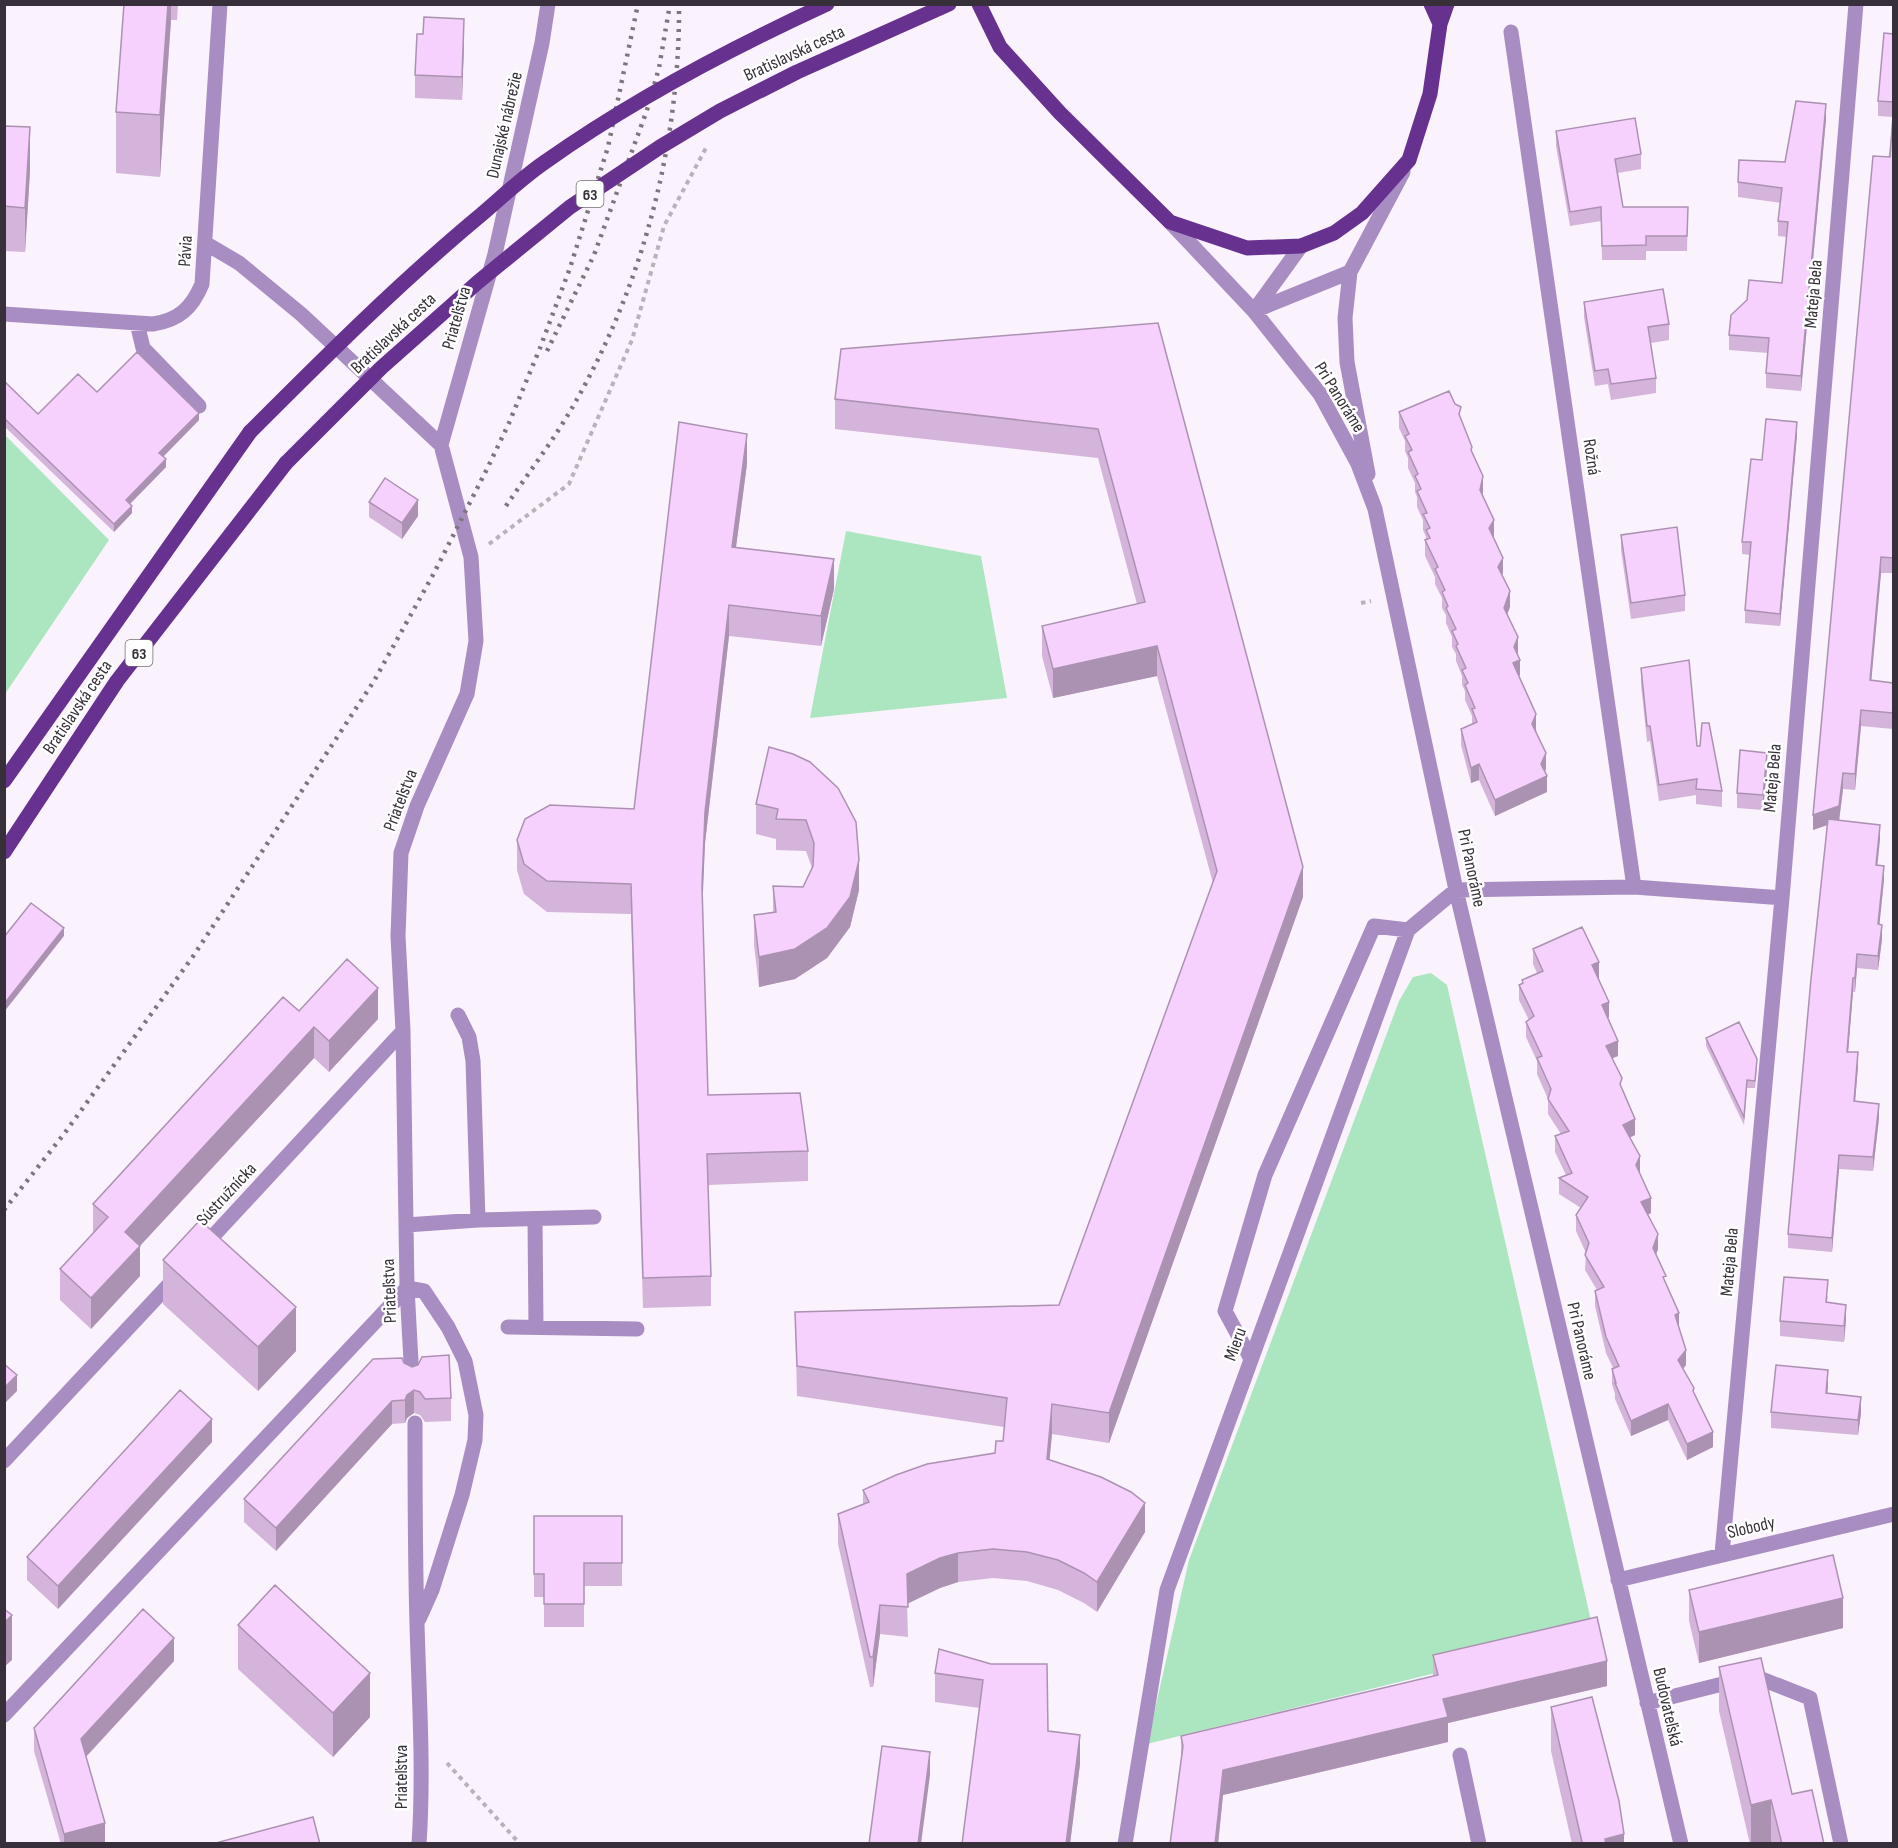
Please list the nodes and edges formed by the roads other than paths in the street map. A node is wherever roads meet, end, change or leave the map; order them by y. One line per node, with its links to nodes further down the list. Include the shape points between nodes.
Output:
1 (220, 4): 13 (street, Pávia)
2 (548, 4): 15 (street, Dunajské nábrežie)
3 (827, 4): 23 (main road, Bratislavská cesta / 63, bridge, via 759,35 645,96 543,163 448,241 348,333 250,432)
4 (949, 4): 24 (main road, Bratislavská cesta / 63, bridge, via 797,72 660,147 570,207 381,368 286,463 117,681)
5 (979, 4): 12 (main road, via 1000,46 1060,113)
6 (1431, 4): 9 (main road)
7 (1448, 4): 9 (main road)
8 (1856, 4): 27 (street, Mateja Bela)
9 (1440, 24): 11 (main road, via 1430,94)
10 (1511, 32): 25 (street, Rožná)
11 (1409, 160): 14 (main road, via 1362,213 1334,233); 16 (street)
12 (1170, 222): 14 (main road, via 1247,248); 17 (street, Pri Panoráme)
13 (205, 243): 19 (street, Pávia, via 202,284 188,308 166,322); 21 (street, via 239,263 301,314)
14 (1302, 246): 17 (street)
15 (495, 254): 21 (street, Priateľstva)
16 (1350, 272): 17 (street); 22 (street, via 1345,318 1347,362)
17 (1254, 311): 22 (street, Pri Panoráme, via 1320,394 1358,464)
18 (4, 314): 19 (street, Pávia)
19 (137, 324): 20 (street, via 143,348)
20 (199, 405)
21 (441, 445): 30 (street, Priateľstva, via 471,557 476,640 466,694 401,853 398,936)
22 (1375, 509): 26 (street, Pri Panoráme)
23 (4, 782)
24 (4, 852)
25 (1634, 887): 26 (street); 27 (street)
26 (1456, 890): 28 (street); 45 (street, Pri Panoráme)
27 (1782, 897): 44 (street, Mateja Bela)
28 (1408, 930): 39 (street, Mieru); 39 (street, via 1374,926 1265,1175 1225,1311)
29 (458, 1015): 33 (street, via 469,1037 473,1061)
30 (403, 1031): 34 (street, Priateľstva); 42 (street, Sústružnícka)
31 (594, 1217): 32 (street)
32 (535, 1219): 33 (street); 36 (street)
33 (478, 1220): 34 (street)
34 (406, 1225): 35 (street, Priateľstva)
35 (407, 1288): 40 (street, Priateľstva); 46 (street, via 424,1291 448,1327 465,1361 476,1415 475,1440 462,1495); 48 (street)
36 (536, 1327): 37 (street); 38 (street)
37 (508, 1328)
38 (637, 1329)
39 (1251, 1359): 51 (street, Mieru, via 1167,1590)
40 (412, 1380)
41 (415, 1423): 46 (street, Priateľstva)
42 (4, 1461)
43 (1893, 1514): 44 (street, Slobody)
44 (1722, 1554): 45 (street, Slobody)
45 (1618, 1580): 47 (street, Budovateľská)
46 (417, 1624): 50 (street, Priateľstva)
47 (1647, 1703): 53 (street, Budovateľská); 54 (street, via 1754,1676 1810,1698)
48 (4, 1715)
49 (1460, 1755): 52 (street)
50 (419, 1844)
51 (1125, 1844)
52 (1479, 1844)
53 (1681, 1844)
54 (1841, 1844)

